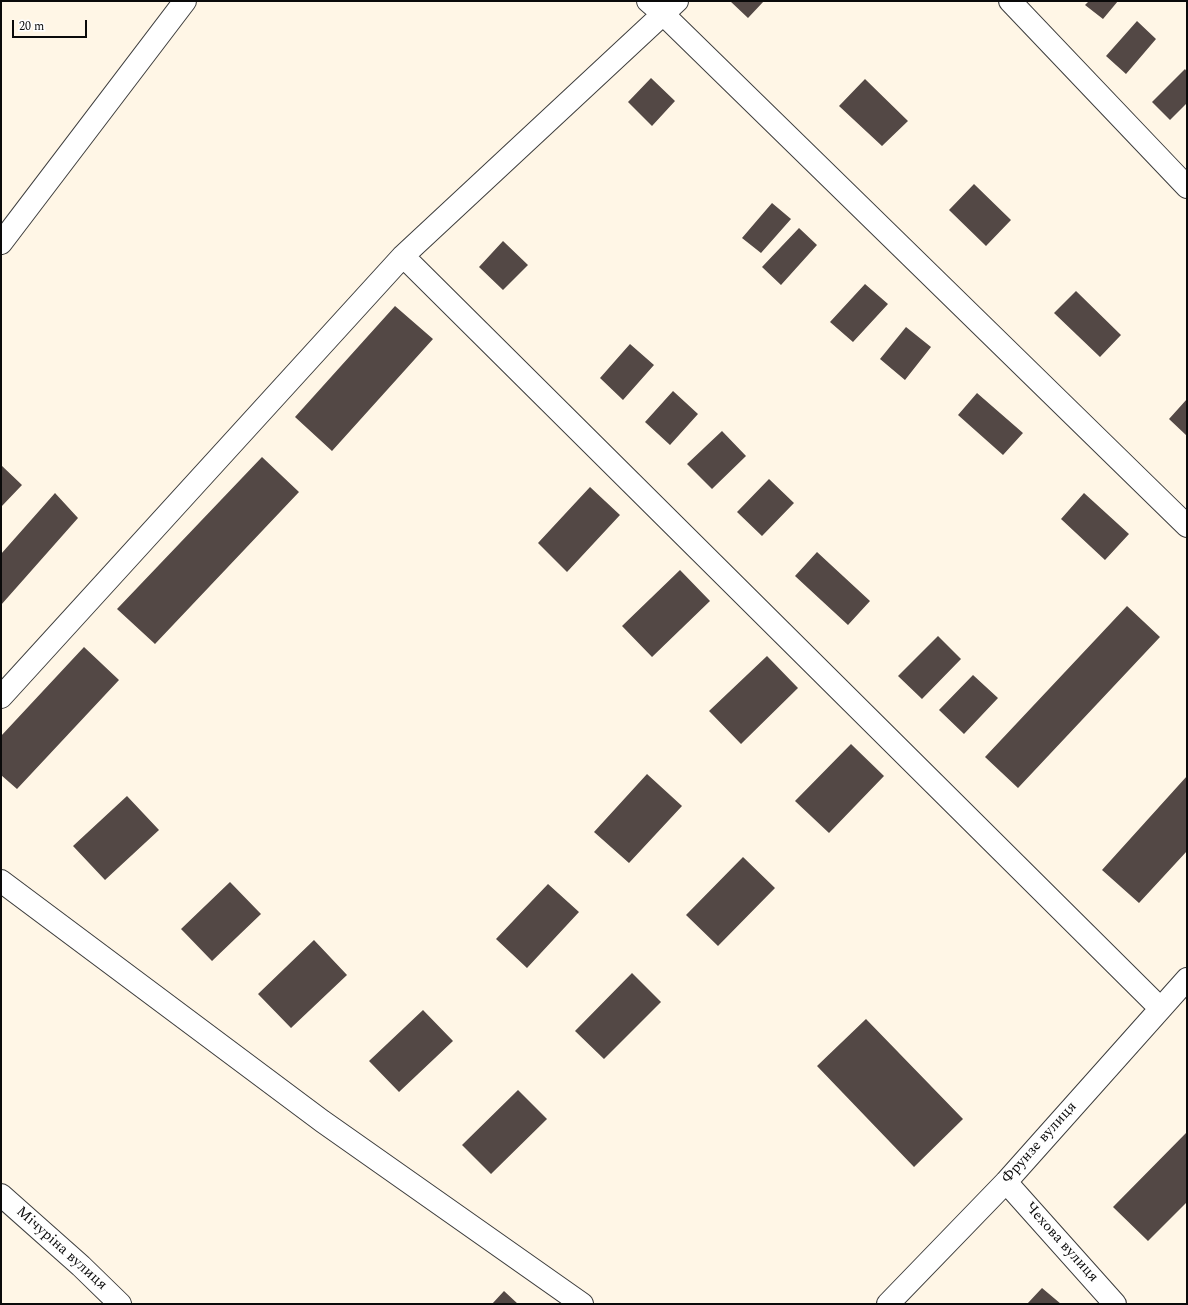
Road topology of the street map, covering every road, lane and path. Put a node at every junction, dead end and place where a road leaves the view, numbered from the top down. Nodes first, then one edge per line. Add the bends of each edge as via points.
1 (185, 1) edge
2 (1010, 1) edge
3 (663, 5) edge
4 (1187, 187) edge
5 (1, 243) edge
6 (403, 256) junction
7 (1187, 526) edge
8 (1, 697) edge
9 (1, 881) edge
10 (1187, 979) edge
11 (1160, 1008) junction
12 (1006, 1182) junction
13 (1, 1196) edge
14 (120, 1304) edge
15 (582, 1304) edge
16 (888, 1304) edge
17 (1115, 1304) edge

1 - 5 street
2 - 4 street
3 - 6 street
3 - 7 street
6 - 8 street
6 - 11 street
9 - 15 street via 322,1121
10 - 11 street, Фрунзе вулиця
11 - 12 street, Фрунзе вулиця
12 - 16 street, Фрунзе вулиця
12 - 17 street, Чехова вулиця
13 - 14 street, Мічуріна вулиця

